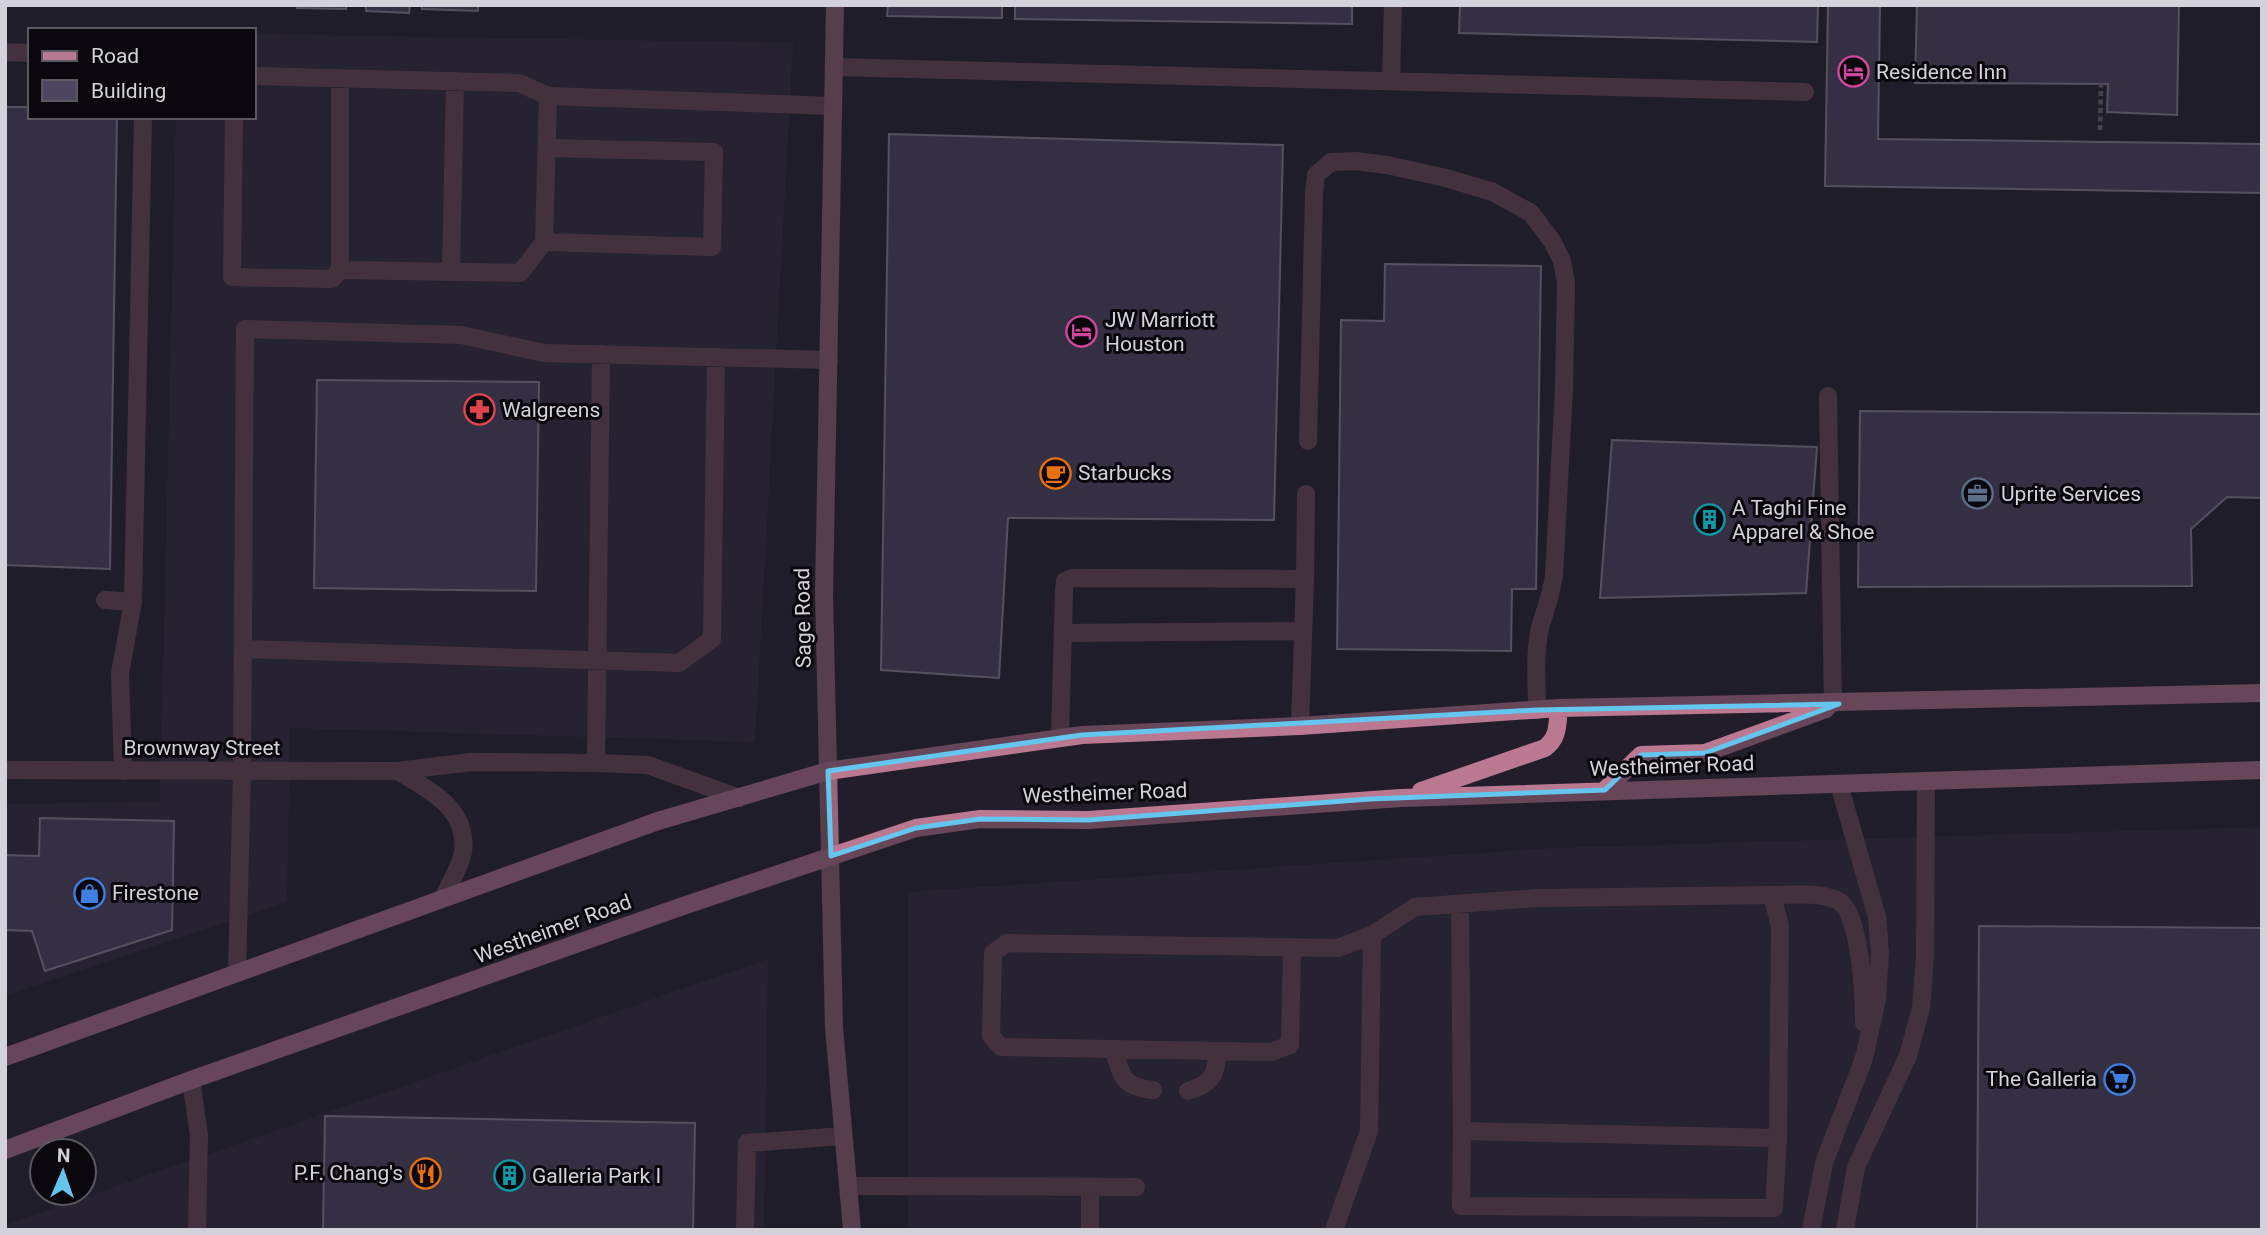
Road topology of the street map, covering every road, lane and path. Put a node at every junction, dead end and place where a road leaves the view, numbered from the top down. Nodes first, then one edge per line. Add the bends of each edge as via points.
1 (835, 5) edge
2 (1393, 5) edge
3 (5, 52) edge
4 (28, 53) edge
5 (834, 67) junction
6 (256, 76) edge
7 (340, 78) junction
8 (455, 81) junction
9 (1391, 81) junction
10 (2101, 84) dead end
11 (1805, 92) dead end
12 (548, 96) junction
13 (833, 106) junction
14 (143, 119) edge
15 (234, 119) edge
16 (2100, 130) dead end
17 (547, 148) junction
18 (544, 242) junction
19 (340, 270) junction
20 (451, 272) junction
21 (601, 354) junction
22 (716, 357) junction
23 (829, 360) junction
24 (1828, 396) dead end
25 (1308, 441) dead end
26 (1306, 494) dead end
27 (1305, 579) junction
28 (105, 600) dead end
29 (133, 602) junction
30 (1303, 631) junction
31 (1063, 634) junction
32 (243, 649) junction
33 (597, 660) junction
34 (2262, 693) edge
35 (1836, 704) junction
36 (1559, 709) junction
37 (1537, 710) junction
38 (1300, 726) junction
39 (1060, 738) junction
40 (596, 763) junction
41 (5, 770) edge
42 (2262, 770) edge
43 (123, 771) junction
44 (242, 771) junction
45 (398, 771) junction
46 (828, 771) junction
47 (1926, 781) junction
48 (1839, 783) junction
49 (1605, 790) junction
50 (739, 798) junction
51 (1401, 798) junction
52 (831, 856) junction
53 (1772, 895) junction
54 (443, 898) junction
55 (1460, 904) junction
56 (1372, 935) junction
57 (1292, 948) junction
58 (237, 973) junction
59 (1113, 1049) junction
60 (1218, 1052) junction
61 (5, 1057) edge
62 (1864, 1058) junction
63 (191, 1080) junction
64 (1153, 1090) dead end
65 (1188, 1091) dead end
66 (1462, 1131) junction
67 (843, 1136) junction
68 (1778, 1138) junction
69 (5, 1150) edge
70 (848, 1186) junction
71 (1090, 1186) junction
72 (1136, 1188) dead end
73 (197, 1230) edge
74 (745, 1230) edge
75 (852, 1230) edge
76 (1090, 1230) edge
77 (1334, 1230) edge
78 (1811, 1230) edge
79 (1845, 1230) edge

1 - 5 main road, Sage Road
2 - 9 street
3 - 4 street
5 - 9 street
5 - 13 main road, Sage Road
6 - 7 street
7 - 8 street
7 - 19 street
8 - 12 street via 519,83
8 - 20 street
9 - 11 street
10 - 16 path
12 - 13 street
12 - 17 street
13 - 23 main road, Sage Road
14 - 29 street
15 - 19 street via 232,277 332,279
17 - 18 street
17 - 18 street via 714,152 712,247
18 - 20 street via 520,273
19 - 20 street
21 - 22 street
21 - 32 street via 544,353 461,335 245,330
21 - 33 street
22 - 23 street
22 - 33 street via 712,639 679,663
23 - 46 main road, Sage Road via 824,594
24 - 35 street
25 - 37 street via 1317,175 1331,162 1387,165 1493,192 1531,212 1562,261 1566,283 1554,575 1536,656
26 - 27 street
27 - 30 street
27 - 31 street via 1072,578 1065,582
28 - 29 street
29 - 43 street via 120,673
30 - 31 street
30 - 38 street
31 - 39 street
32 - 33 street
32 - 44 street
33 - 40 street
34 - 35 main road
35 - 36 main road
35 - 49 main road via 1705,752 1641,755
36 - 37 main road
36 - 51 main road via 1555,739 1545,748
37 - 38 main road
38 - 39 main road
39 - 46 main road
40 - 45 street, Brownway Street via 471,762
40 - 50 street, Brownway Street via 648,765
41 - 43 street, Brownway Street
42 - 47 main road, Westheimer Road
43 - 44 street, Brownway Street
44 - 45 street, Brownway Street
44 - 58 street
45 - 54 street via 439,796 461,821 463,853
46 - 50 main road
46 - 52 main road, Sage Road
47 - 48 main road, Westheimer Road
47 - 79 street via 1921,1008 1908,1056 1856,1167
48 - 49 main road, Westheimer Road
48 - 62 street via 1877,917 1877,999
49 - 51 main road, Westheimer Road
50 - 54 main road via 658,821
51 - 52 main road, Westheimer Road via 1088,820 980,819 916,828
52 - 63 main road, Westheimer Road
52 - 67 main road, Sage Road via 834,1028
53 - 55 street via 1536,898
53 - 62 street via 1816,895 1839,901 1852,918 1864,988
53 - 68 street via 1780,926
54 - 58 main road
55 - 56 street via 1415,907
55 - 66 street
56 - 57 street via 1338,948
56 - 77 street via 1369,1131
57 - 59 street via 1007,943 993,954 991,1036 1001,1047
57 - 60 street via 1290,1045 1270,1052
58 - 61 main road
59 - 60 street
59 - 64 street via 1128,1083
60 - 65 street via 1217,1069 1204,1086
62 - 78 street via 1824,1163
63 - 69 main road, Westheimer Road
63 - 73 street via 199,1135
66 - 68 street
66 - 68 street via 1461,1206 1774,1208
67 - 70 main road, Sage Road
67 - 74 street via 747,1143
70 - 71 street
70 - 75 main road, Sage Road
71 - 72 street
71 - 76 street

